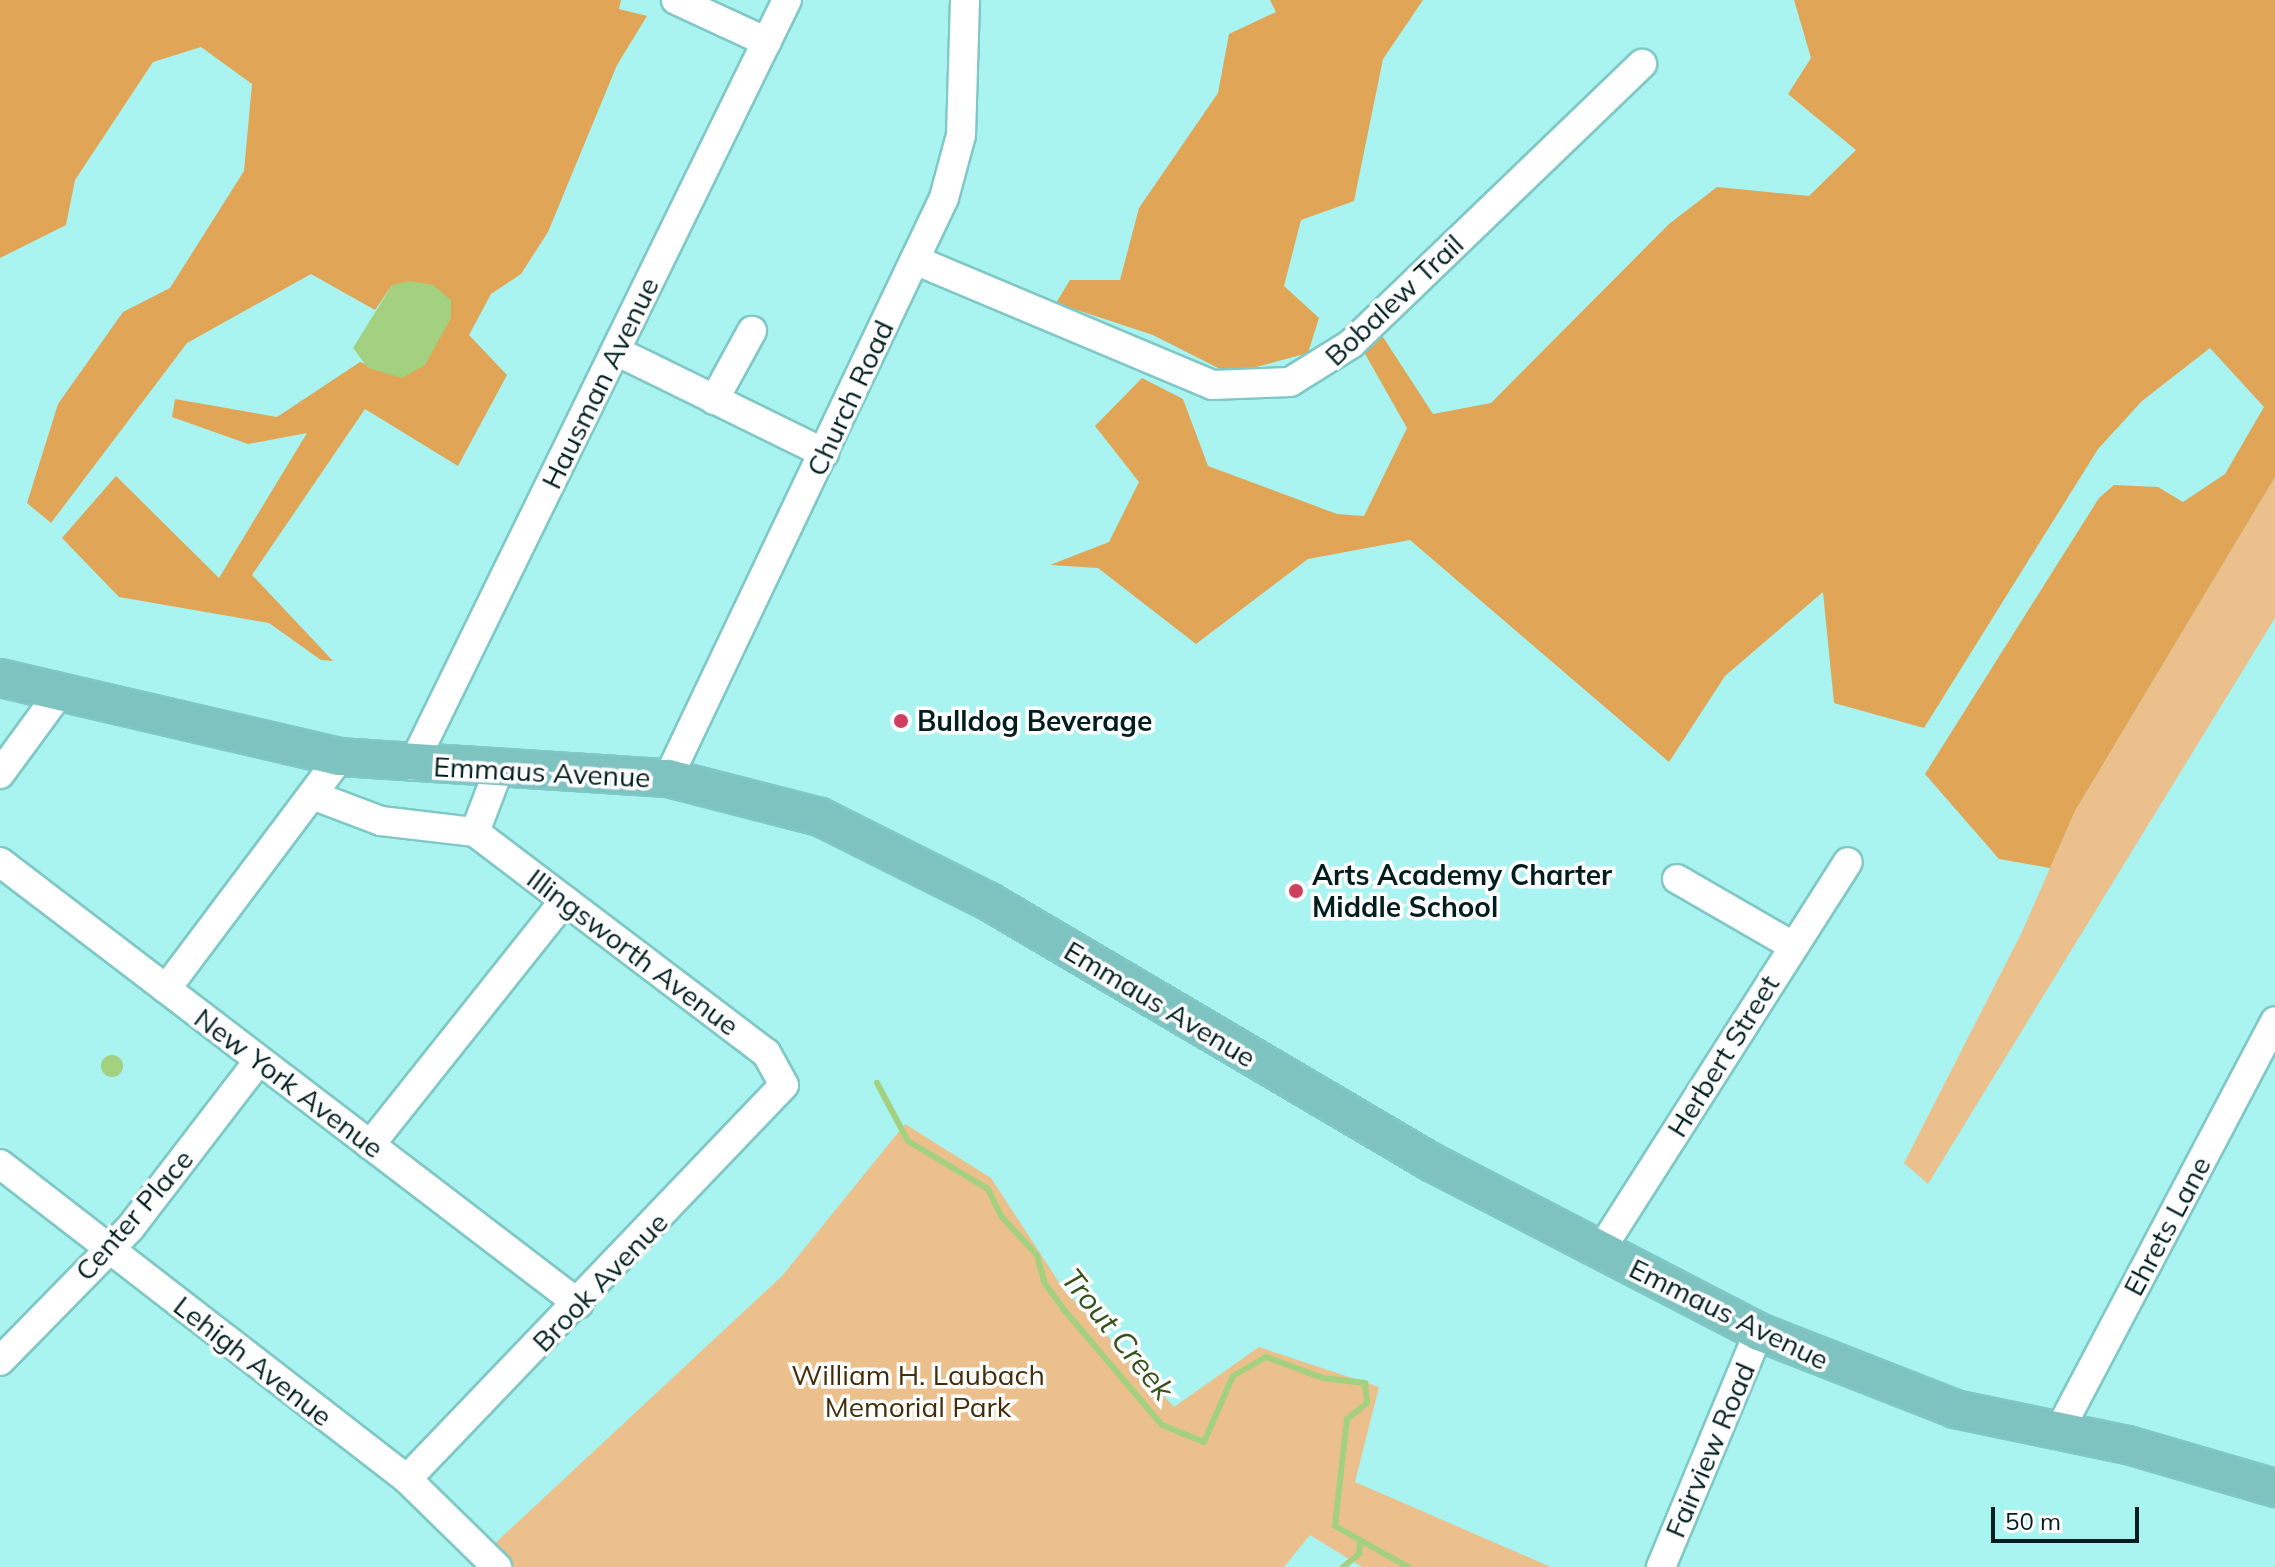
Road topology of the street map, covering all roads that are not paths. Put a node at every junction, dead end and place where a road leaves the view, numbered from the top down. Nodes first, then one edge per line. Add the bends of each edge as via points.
1 (676, 0) edge
2 (787, 0) edge
3 (965, 0) edge
4 (767, 42) junction
5 (1642, 64) dead end
6 (915, 260) junction
7 (752, 331) dead end
8 (616, 351) junction
9 (714, 400) junction
10 (824, 453) junction
11 (0, 678) edge
12 (60, 692) junction
13 (340, 757) junction
14 (412, 766) junction
15 (499, 769) junction
16 (0, 774) edge
17 (668, 778) junction
18 (312, 795) junction
19 (475, 832) junction
20 (0, 862) edge
21 (1848, 862) dead end
22 (1677, 879) dead end
23 (565, 900) junction
24 (1793, 946) junction
25 (166, 989) junction
26 (2275, 1022) edge
27 (259, 1060) junction
28 (785, 1079) joint
29 (370, 1145) junction
30 (0, 1164) edge
31 (110, 1249) junction
32 (1600, 1251) junction
33 (579, 1304) junction
34 (1759, 1332) junction
35 (0, 1361) edge
36 (2059, 1431) junction
37 (407, 1479) junction
38 (2275, 1488) edge
39 (497, 1567) edge
40 (1661, 1567) edge

1 - 4 street
2 - 4 street, Hausman Avenue
3 - 6 street, Church Road via 961,135 944,198
4 - 8 street, Hausman Avenue
5 - 6 street, Bobalew Trail via 1351,344 1290,382 1212,385
6 - 10 street, Church Road
7 - 9 street
8 - 9 street
8 - 14 street, Hausman Avenue
9 - 10 street
10 - 17 street, Church Road
11 - 12 main road, Emmaus Avenue
12 - 13 main road, Emmaus Avenue
12 - 16 street
13 - 14 main road, Emmaus Avenue
13 - 18 street
14 - 15 main road, Emmaus Avenue
15 - 17 main road, Emmaus Avenue
15 - 19 street
17 - 32 main road, Emmaus Avenue via 755,796 883,843 1431,1162
18 - 19 street via 381,821
18 - 25 street
19 - 23 street, Illingsworth Avenue
20 - 25 street, New York Avenue
21 - 24 street, Herbert Street
22 - 24 street
23 - 28 street, Illingsworth Avenue via 766,1053
23 - 29 street
24 - 32 street, Herbert Street
25 - 27 street, New York Avenue
26 - 36 street, Ehrets Lane
27 - 29 street, New York Avenue
27 - 31 street, Center Place
28 - 33 street, Brook Avenue via 780,1096
29 - 33 street, New York Avenue
30 - 31 street, Lehigh Avenue
31 - 35 street, Center Place
31 - 37 street, Lehigh Avenue
32 - 34 main road, Emmaus Avenue
33 - 37 street, Brook Avenue
34 - 36 main road, Emmaus Avenue via 1895,1390
34 - 40 street, Fairview Road
36 - 38 main road, Emmaus Avenue
37 - 39 street, Lehigh Avenue

